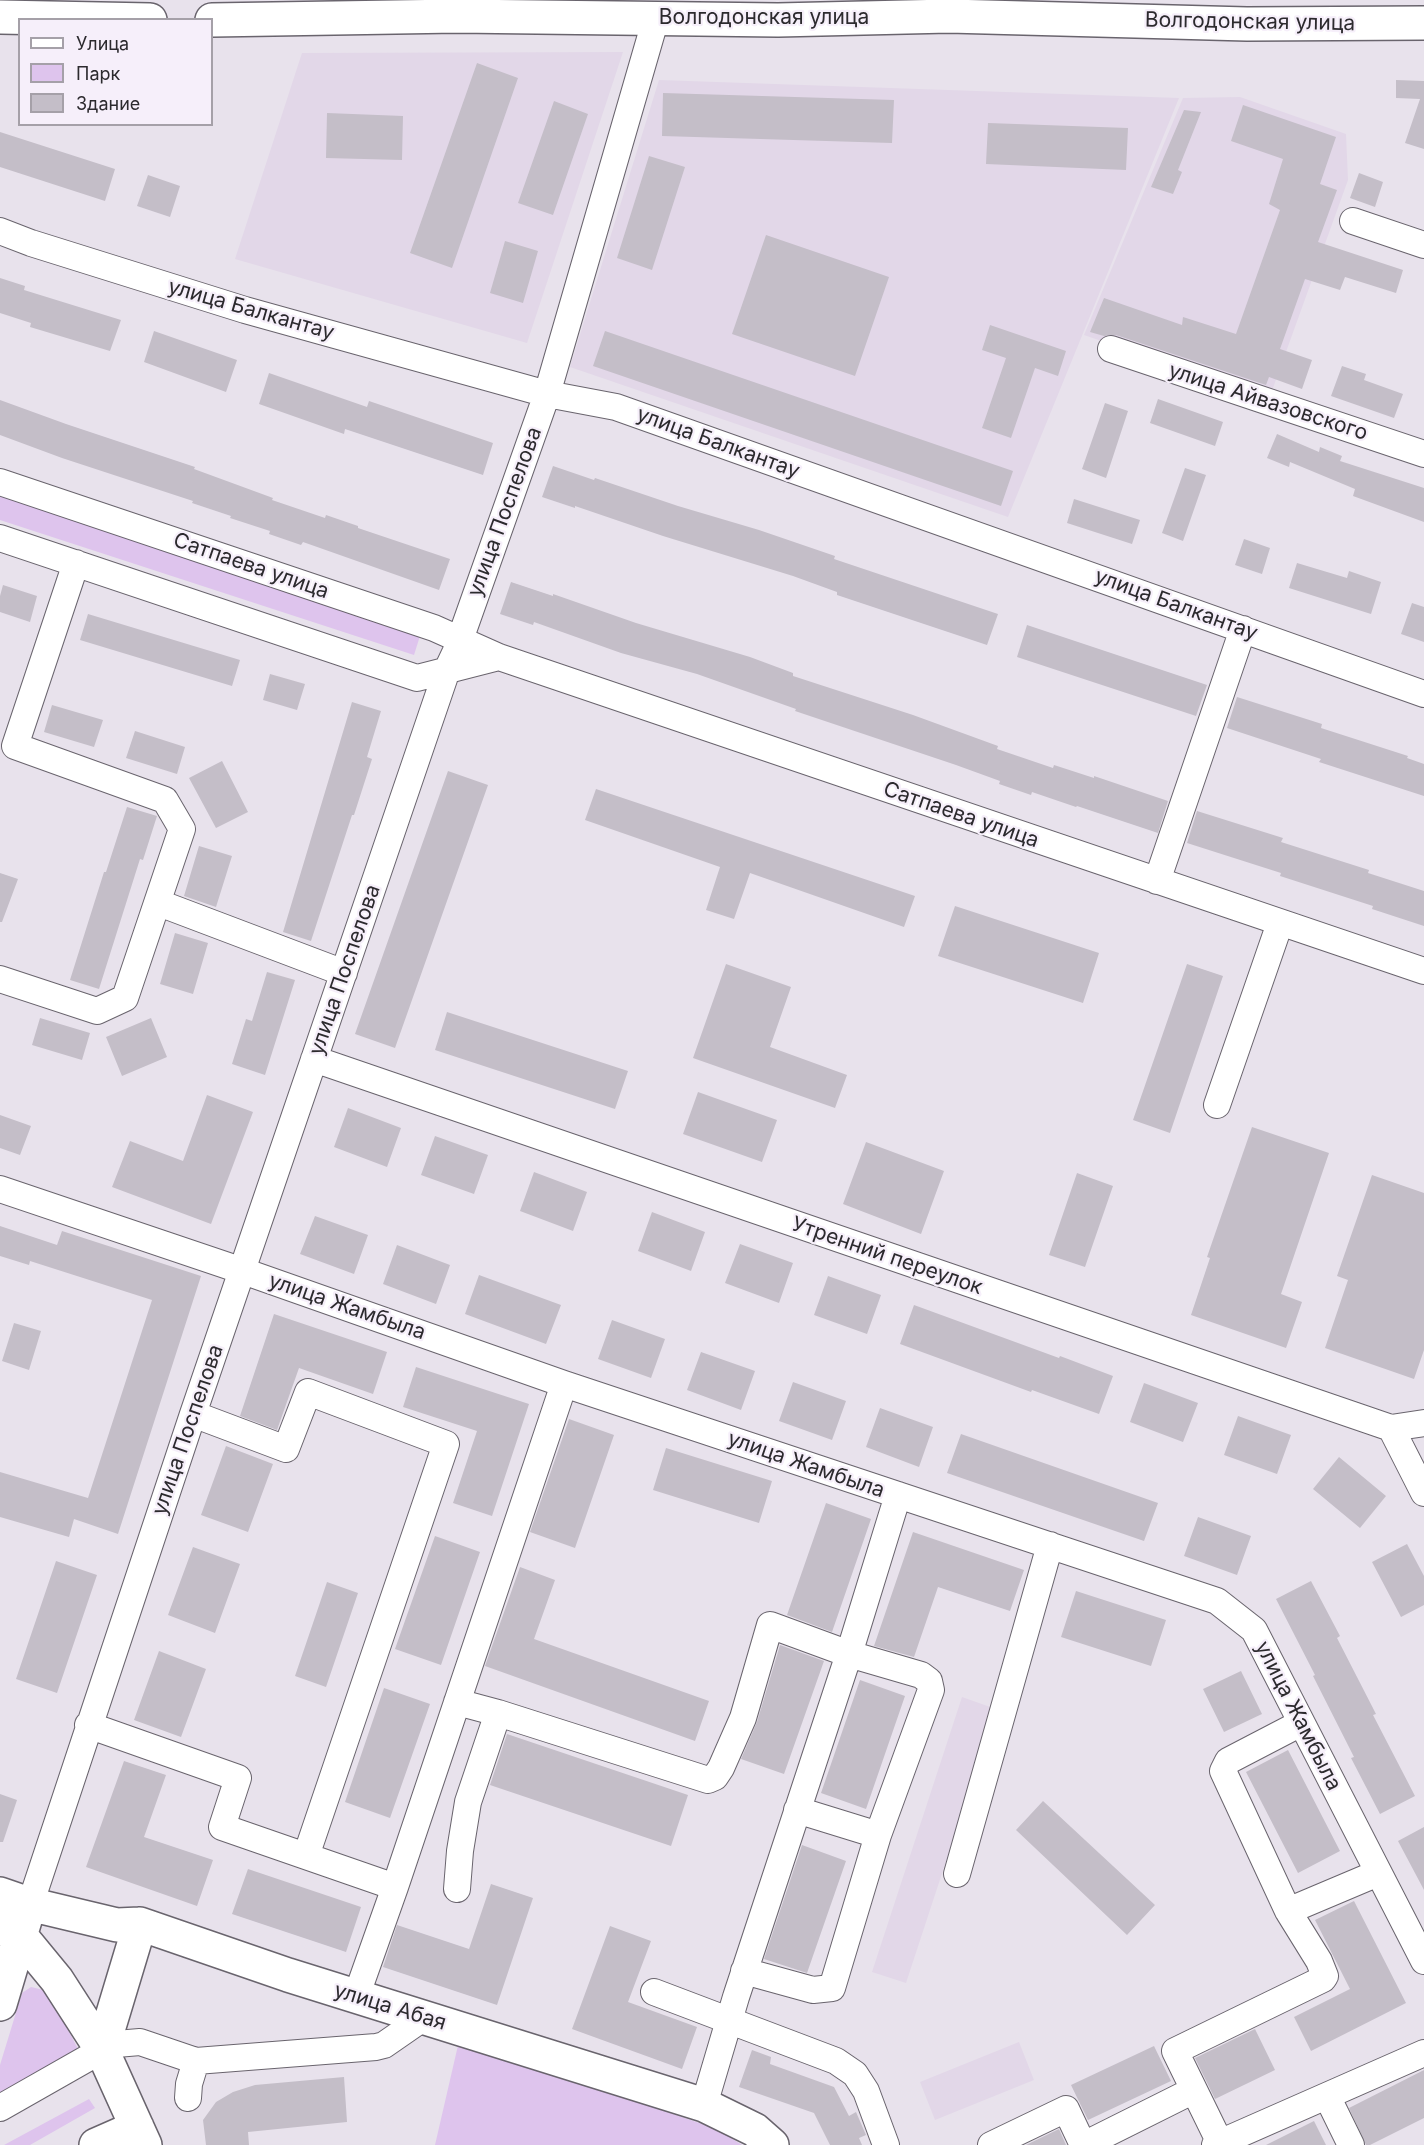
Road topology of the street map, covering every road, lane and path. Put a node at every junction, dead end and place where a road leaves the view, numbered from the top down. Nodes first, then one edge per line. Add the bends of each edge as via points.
1 (457, 8) edge
2 (949, 8) edge
3 (609, 9) edge
4 (778, 10) edge
5 (0, 17) edge
6 (50, 18) edge
7 (656, 18) junction
8 (213, 20) edge
9 (1424, 23) edge
10 (1353, 221) dead end
11 (0, 231) edge
12 (1424, 245) edge
13 (1111, 350) dead end
14 (547, 394) junction
15 (1424, 454) edge
16 (0, 482) edge
17 (0, 538) edge
18 (76, 563) junction
19 (1244, 629) junction
20 (460, 639) junction
21 (499, 657) junction
22 (447, 670) junction
23 (1424, 694) edge
24 (8, 743) edge
25 (1157, 881) junction
26 (159, 903) junction
27 (1280, 922) junction
28 (1424, 971) edge
29 (344, 973) junction
30 (0, 979) edge
31 (314, 1059) junction
32 (1218, 1105) dead end
33 (0, 1189) edge
34 (243, 1271) junction
35 (564, 1384) junction
36 (194, 1414) junction
37 (1424, 1423) edge
38 (1391, 1428) junction
39 (1424, 1493) edge
40 (898, 1496) junction
41 (1050, 1545) junction
42 (849, 1654) junction
43 (457, 1702) junction
44 (498, 1713) junction
45 (1301, 1723) junction
46 (88, 1725) junction
47 (797, 1810) junction
48 (878, 1836) junction
49 (306, 1856) junction
50 (1378, 1873) junction
51 (957, 1874) dead end
52 (395, 1887) junction
53 (458, 1889) dead end
54 (1288, 1911) junction
55 (15, 1916) edge
56 (140, 1924) junction
57 (1424, 1961) edge
58 (744, 1971) junction
59 (654, 1992) dead end
60 (356, 1997) junction
61 (0, 2004) edge
62 (423, 2018) junction
63 (729, 2019) junction
64 (102, 2050) junction
65 (1424, 2053) edge
66 (196, 2061) junction
67 (1194, 2090) junction
68 (1328, 2096) junction
69 (188, 2098) dead end
70 (704, 2105) junction
71 (0, 2109) edge
72 (141, 2136) edge
73 (1217, 2144) edge
74 (96, 2145) edge
75 (772, 2145) edge
76 (886, 2145) edge
77 (991, 2145) edge
78 (1084, 2145) edge
79 (1351, 2145) edge

1 - 3 main road, Волгодонская улица
1 - 8 main road, Волгодонская улица
2 - 4 main road, Волгодонская улица
2 - 9 main road, Волгодонская улица via 1247,24
3 - 7 main road, Волгодонская улица
4 - 7 main road, Волгодонская улица
5 - 6 main road
7 - 14 street, улица Поспелова
10 - 12 street
11 - 14 street, улица Балкантау via 245,310
13 - 15 street, улица Айвазовского
14 - 19 street, улица Балкантау via 616,407
14 - 20 street, улица Поспелова
16 - 20 street, Сатпаева улица
17 - 18 street
18 - 22 street via 417,678
18 - 24 street
19 - 23 street, улица Балкантау
19 - 25 street
20 - 21 street, Сатпаева улица
20 - 22 street, улица Поспелова
21 - 22 street
21 - 25 street, Сатпаева улица
22 - 29 street, улица Поспелова
24 - 26 street via 165,800 182,829
25 - 27 street, Сатпаева улица
26 - 29 street
26 - 30 street via 125,998 97,1011
27 - 28 street, Сатпаева улица
27 - 32 street
29 - 31 street, улица Поспелова
31 - 34 street, улица Поспелова
31 - 38 street, Утренний переулок
33 - 34 street, улица Жамбыла
34 - 35 street, улица Жамбыла
34 - 36 street, улица Поспелова
35 - 40 street, улица Жамбыла
35 - 43 street
36 - 46 street, улица Поспелова
36 - 49 street via 286,1449 308,1392 446,1444
37 - 38 street
38 - 39 street
40 - 41 street, улица Жамбыла
40 - 42 street
41 - 45 street, улица Жамбыла via 1217,1600 1254,1630
41 - 51 street
42 - 44 street via 770,1625 743,1718 721,1768 708,1780
42 - 47 street
42 - 48 street via 921,1675 929,1681 931,1690
43 - 44 street
43 - 52 street
44 - 53 street via 468,1802
45 - 50 street, улица Жамбыла
45 - 54 street via 1228,1761 1223,1770
46 - 49 street via 238,1778 222,1827
46 - 55 street, улица Поспелова
47 - 48 street
47 - 58 street
48 - 58 street via 832,1988 813,1990
49 - 52 street
50 - 54 street
50 - 57 street, улица Жамбыла
52 - 60 street
54 - 67 street via 1325,1971 1323,1979 1175,2051
55 - 56 main road, улица Абая
55 - 61 main road
55 - 64 main road
56 - 60 main road, улица Абая
56 - 64 main road
58 - 63 street
59 - 63 street
60 - 62 main road, улица Абая
62 - 66 street via 376,2047
62 - 70 main road, улица Абая
63 - 70 street
63 - 76 street via 836,2061 855,2074 866,2091
64 - 66 street via 140,2042
64 - 71 street
64 - 72 main road
65 - 68 street
66 - 69 street
67 - 73 street
67 - 78 street
68 - 73 street
68 - 79 street
70 - 75 main road, улица Абая via 755,2130
72 - 74 main road
77 - 78 street via 1066,2109

